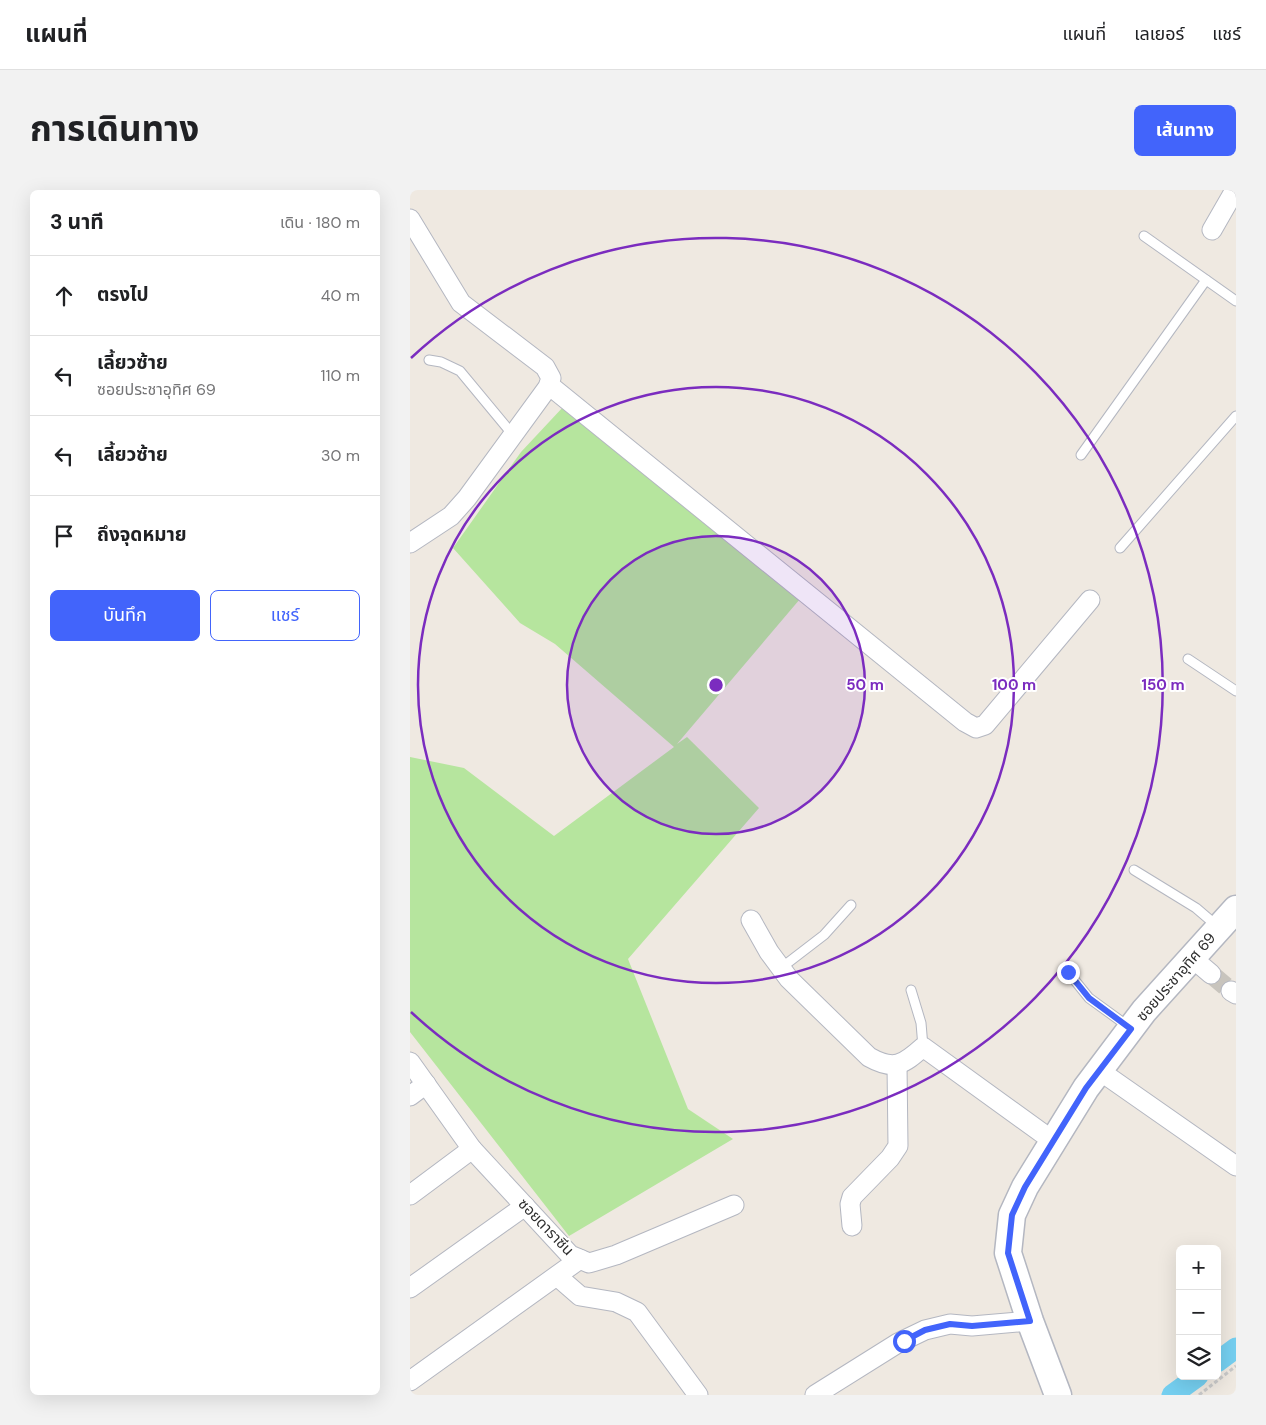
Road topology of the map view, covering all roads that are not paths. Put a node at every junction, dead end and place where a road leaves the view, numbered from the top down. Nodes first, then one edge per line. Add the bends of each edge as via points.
1 (1236, 190) edge
2 (410, 219) edge
3 (1212, 230) dead end
4 (1144, 236) dead end
5 (1206, 280) junction
6 (1236, 301) edge
7 (429, 360) dead end
8 (549, 385) junction
9 (1236, 416) edge
10 (514, 435) junction
11 (1081, 455) dead end
12 (410, 543) edge
13 (1120, 548) dead end
14 (1090, 600) dead end
15 (1188, 658) dead end
16 (1236, 691) edge
17 (1134, 870) dead end
18 (851, 905) dead end
19 (1228, 919) edge
20 (751, 920) dead end
21 (1191, 957) junction
22 (781, 968) junction
23 (1068, 972) dead end
24 (1211, 974) tunnel mouth
25 (911, 990) dead end
26 (1131, 1029) junction
27 (923, 1047) junction
28 (410, 1062) edge
29 (897, 1065) junction
30 (1100, 1071) junction
31 (426, 1084) junction
32 (410, 1096) edge
33 (1053, 1142) junction
34 (472, 1150) junction
35 (1236, 1166) edge
36 (410, 1195) edge
37 (734, 1204) dead end
38 (525, 1206) junction
39 (852, 1226) dead end
40 (580, 1259) junction
41 (557, 1276) junction
42 (410, 1288) edge
43 (1030, 1321) junction
44 (410, 1381) edge
45 (698, 1395) edge
46 (815, 1395) edge
47 (1058, 1395) edge

1 - 3 street
2 - 8 street via 460,303 545,367 551,378
4 - 5 lane
5 - 6 lane
5 - 11 lane
7 - 10 lane via 460,371
8 - 10 street
8 - 14 street via 976,728 985,725
9 - 13 lane
10 - 12 street via 451,516
15 - 16 lane
17 - 19 lane via 1196,908
18 - 22 lane via 819,939
19 - 21 street, ซอยประชาอุทิศ 69
20 - 22 street
21 - 24 street
21 - 26 street, ซอยประชาอุทิศ 69
22 - 29 street via 869,1057 884,1066
23 - 26 lane via 1089,998
25 - 27 lane via 921,1023
26 - 30 street, ซอยประชาอุทิศ 69
27 - 29 street
27 - 33 street
28 - 31 street, ซอยดาราซีน
29 - 39 street via 898,1146 852,1197
30 - 33 street, ซอยประชาอุทิศ 69
30 - 35 street
31 - 32 street
31 - 34 street, ซอยดาราซีน
33 - 43 street, ซอยประชาอุทิศ 69 via 1012,1215 1008,1239 1008,1253
34 - 36 street
34 - 38 street, ซอยดาราซีน
37 - 40 street, ซอยดาราซีน via 616,1255 589,1263
38 - 40 street, ซอยดาราซีน via 570,1255
38 - 42 street
40 - 41 street
41 - 44 street
41 - 45 street via 580,1296 616,1302 638,1312
43 - 46 street via 972,1326 950,1324 925,1330
43 - 47 street, ซอยประชาอุทิศ 69

